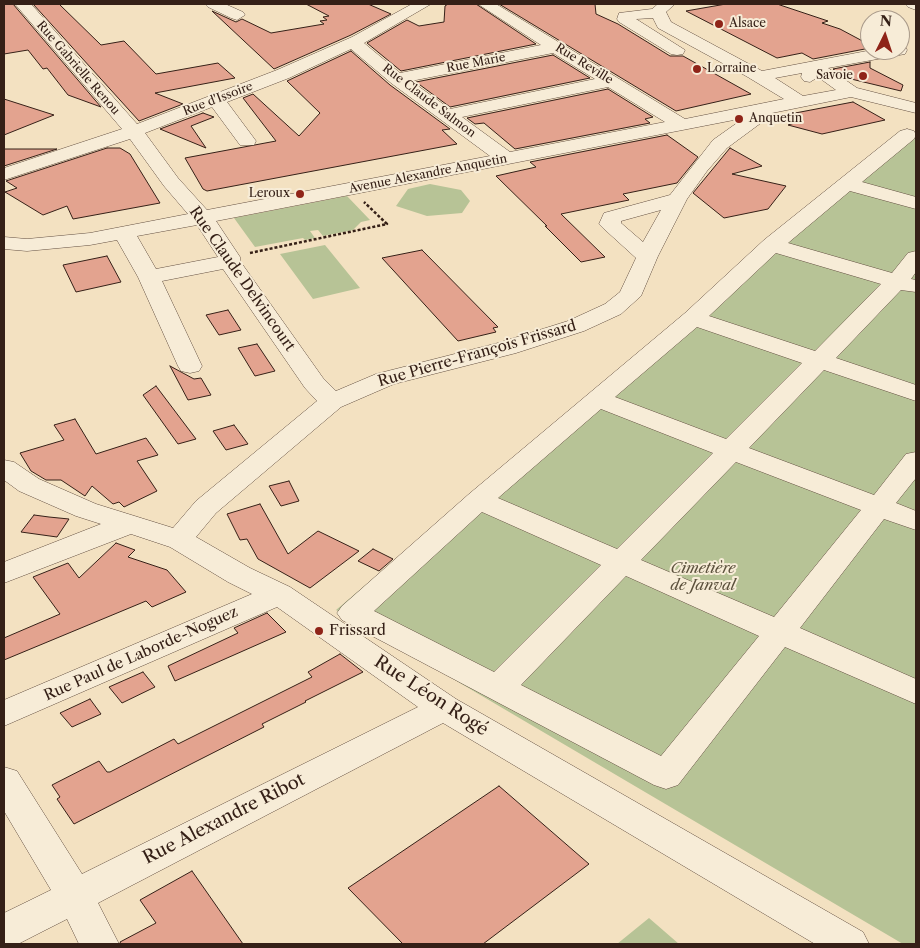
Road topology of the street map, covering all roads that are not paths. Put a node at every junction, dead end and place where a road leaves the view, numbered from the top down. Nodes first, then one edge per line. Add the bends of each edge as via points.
1 (23, 4) edge
2 (213, 4) edge
3 (424, 4) edge
4 (486, 4) edge
5 (913, 4) edge
6 (916, 5) edge
7 (663, 8) edge
8 (237, 15) dead end
9 (353, 43) junction
10 (556, 47) junction
11 (687, 56) dead end
12 (860, 57) edge
13 (814, 66) junction
14 (760, 76) junction
15 (397, 78) junction
16 (611, 81) junction
17 (851, 92) junction
18 (216, 100) junction
19 (801, 102) junction
20 (776, 106) junction
21 (916, 108) edge
22 (447, 115) junction
23 (709, 120) junction
24 (682, 125) junction
25 (133, 131) junction
26 (732, 134) junction
27 (907, 135) dead end
28 (247, 141) dead end
29 (507, 159) junction
30 (4, 174) edge
31 (847, 184) junction
32 (677, 199) junction
33 (916, 204) edge
34 (203, 218) junction
35 (124, 233) junction
36 (4, 243) edge
37 (772, 246) junction
38 (647, 256) junction
39 (916, 258) edge
40 (229, 259) junction
41 (149, 277) junction
42 (907, 284) edge
43 (693, 318) junction
44 (820, 360) junction
45 (190, 366) dead end
46 (916, 393) edge
47 (597, 399) junction
48 (332, 402) junction
49 (731, 450) junction
50 (916, 460) edge
51 (4, 468) edge
52 (479, 500) junction
53 (879, 507) junction
54 (916, 521) edge
55 (127, 525) junction
56 (180, 540) junction
57 (622, 562) junction
58 (4, 573) edge
59 (279, 594) junction
60 (780, 631) junction
61 (498, 688) junction
62 (916, 692) edge
63 (444, 708) junction
64 (4, 714) edge
65 (4, 781) edge
66 (74, 895) junction
67 (4, 932) edge
68 (99, 944) edge
69 (849, 944) edge

1 - 25 street, Rue Gabrielle Renou
2 - 8 street
3 - 9 street, Rue d'Issoire
4 - 10 street, Rue Reville
5 - 6 street
7 - 11 street via 625,16 625,19
7 - 14 street via 664,25
9 - 15 street, Rue Claude Salmon
9 - 18 street, Rue d'Issoire
10 - 15 street, Rue Marie
10 - 16 street, Rue Reville
12 - 13 street
13 - 14 street
13 - 17 street
13 - 19 street
14 - 19 street
15 - 22 street, Rue Claude Salmon
16 - 22 street
16 - 24 street, Rue Reville
17 - 19 street, Avenue Alexandre Anquetin
17 - 21 street
18 - 25 street, Rue d'Issoire
18 - 28 street
19 - 20 street, Avenue Alexandre Anquetin
20 - 23 street, Avenue Alexandre Anquetin
20 - 26 street, Rue Pierre-François Frissard
22 - 29 street, Rue Claude Salmon
23 - 24 street, Avenue Alexandre Anquetin
23 - 26 street
24 - 29 street, Avenue Alexandre Anquetin
25 - 30 street, Rue d'Issoire
25 - 34 street, Rue Claude Delvincourt
26 - 32 street, Rue Pierre-François Frissard via 700,167
27 - 31 street
29 - 34 street, Avenue Alexandre Anquetin
31 - 33 street
31 - 37 street
32 - 38 street, Rue Pierre-François Frissard
32 - 38 street via 611,217 610,224 617,232
34 - 35 street, Avenue Alexandre Anquetin
34 - 40 street, Rue Claude Delvincourt
35 - 36 street, Avenue Alexandre Anquetin via 58,243
35 - 41 street
37 - 42 street
37 - 43 street
38 - 48 street, Rue Pierre-François Frissard via 630,296 613,309 576,326 507,348 385,379
39 - 42 street
40 - 41 street
40 - 48 street, Rue Claude Delvincourt via 314,383
41 - 45 street
42 - 44 street
43 - 44 street
43 - 47 street
44 - 46 street
44 - 49 street
47 - 49 street
47 - 52 street
48 - 56 street, Rue Pierre-François Frissard via 206,507
49 - 53 street
49 - 57 street
50 - 53 street
51 - 55 street, Rue Léon Rogé via 29,485
52 - 57 street
52 - 61 street via 353,612
53 - 54 street
53 - 60 street
55 - 56 street, Rue Léon Rogé
55 - 58 street
56 - 59 street, Rue Léon Rogé
57 - 60 street
57 - 61 street
59 - 63 street, Rue Léon Rogé
59 - 64 street, Rue Paul de Laborde-Noguez
60 - 61 street via 666,775
60 - 62 street
63 - 66 street, Rue Alexandre Ribot
63 - 69 street, Rue Léon Rogé
65 - 66 street
66 - 67 street, Rue Alexandre Ribot
66 - 68 street

